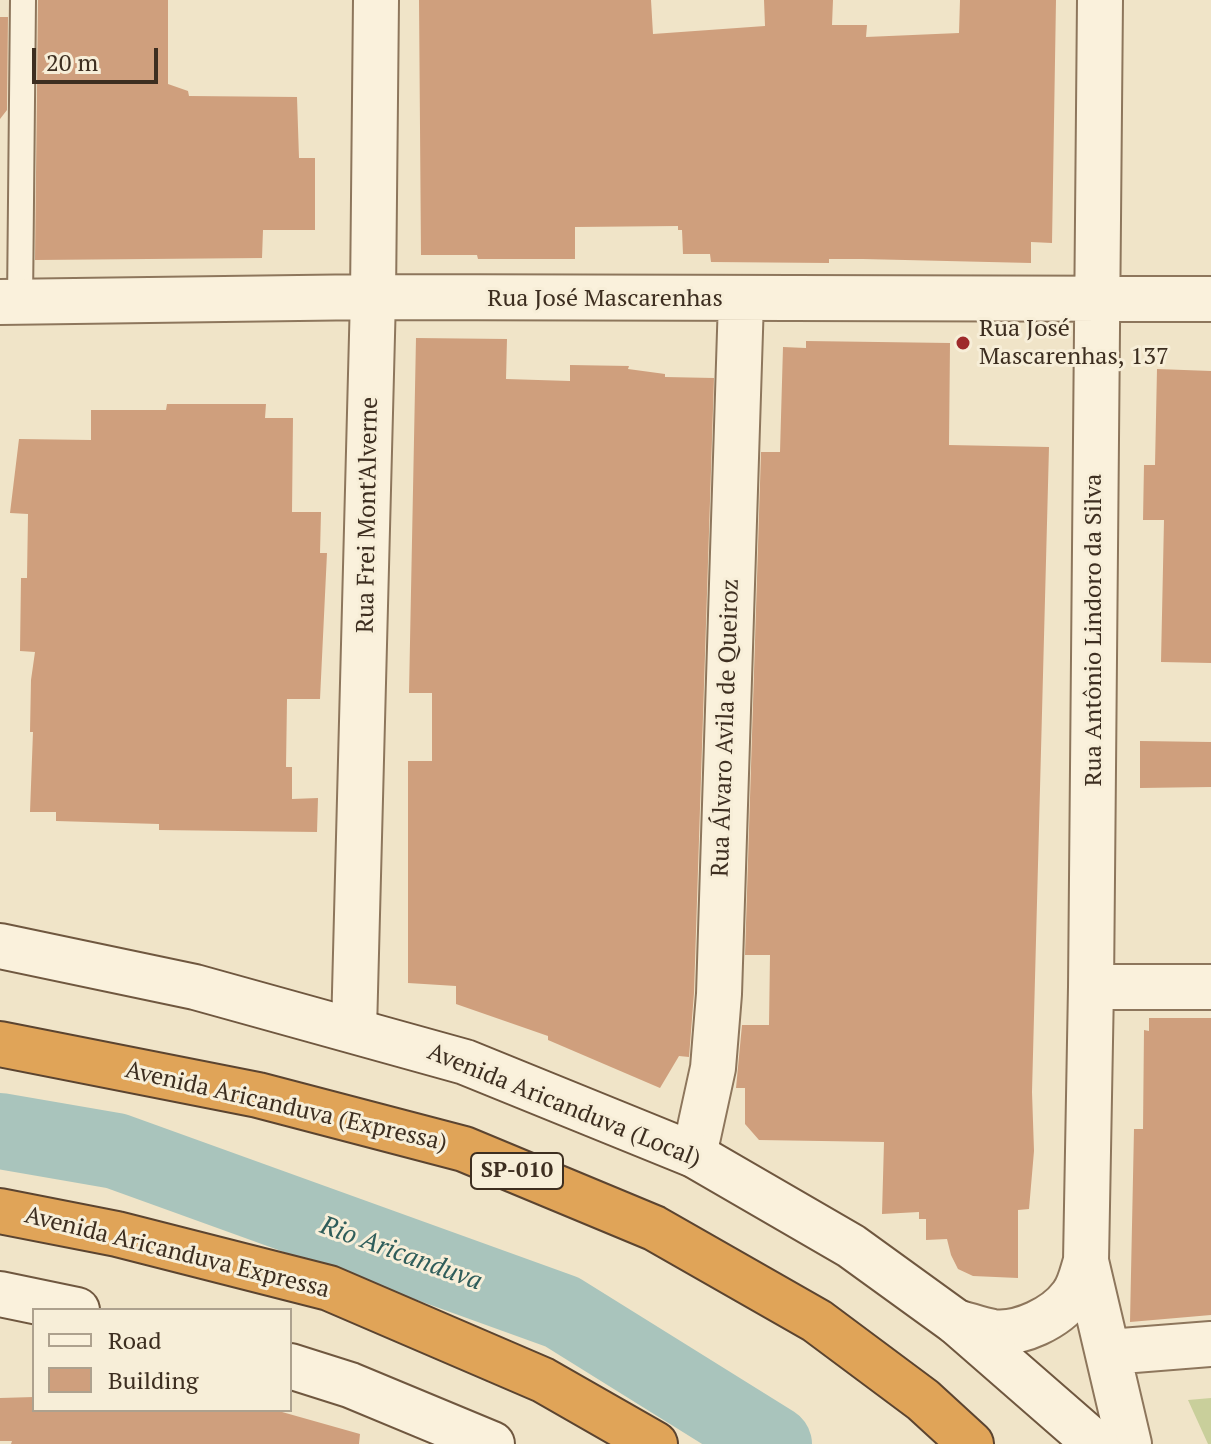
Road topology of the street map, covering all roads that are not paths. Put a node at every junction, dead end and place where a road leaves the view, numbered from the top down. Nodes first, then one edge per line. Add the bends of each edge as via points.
1 (23, 0) edge
2 (376, 0) edge
3 (1100, 0) edge
4 (373, 297) junction
5 (1097, 299) junction
6 (1211, 299) edge
7 (741, 300) junction
8 (10, 302) edge
9 (0, 946) edge
10 (1091, 987) junction
11 (1211, 987) edge
12 (354, 1030) junction
13 (0, 1044) edge
14 (694, 1155) junction
15 (0, 1211) edge
16 (1086, 1261) junction
17 (0, 1294) edge
18 (67, 1308) edge
19 (956, 1322) junction
20 (1211, 1344) edge
21 (1109, 1352) junction
22 (292, 1367) edge
23 (492, 1444) edge
24 (655, 1444) edge
25 (971, 1444) edge
26 (1096, 1444) edge
27 (1129, 1444) edge

1 - 8 lane
2 - 4 street, Rua Frei Mont'Alverne
3 - 5 street, Rua Antônio Lindoro da Silva
4 - 7 street, Rua José Mascarenhas
4 - 8 street, Rua José Mascarenhas
4 - 12 street, Rua Frei Mont'Alverne
5 - 6 street, Rua José Mascarenhas
5 - 7 street, Rua José Mascarenhas
5 - 10 street, Rua Antônio Lindoro da Silva
7 - 14 street, Rua Álvaro Avila de Queiroz via 719,994 713,1068
9 - 12 street, Avenida Aricanduva (Local) via 195,987
10 - 11 street
10 - 16 street, Rua Antônio Lindoro da Silva
12 - 14 street, Avenida Aricanduva (Local) via 465,1062
13 - 25 highway, Avenida Aricanduva (Expressa) / SP-010 via 258,1095 479,1155 654,1228 817,1321 923,1400
14 - 19 street, Avenida Aricanduva (Local) via 851,1246
15 - 24 highway, Avenida Aricanduva Expressa via 117,1234 329,1288 543,1380
16 - 19 street, Rua Antônio Lindoro da Silva via 1071,1298 1033,1325 993,1332
16 - 21 street, Rua Antônio Lindoro da Silva
17 - 18 street
19 - 26 street, Avenida Aricanduva (Local)
20 - 21 street
21 - 27 street, Rua Antônio Lindoro da Silva
22 - 23 street

